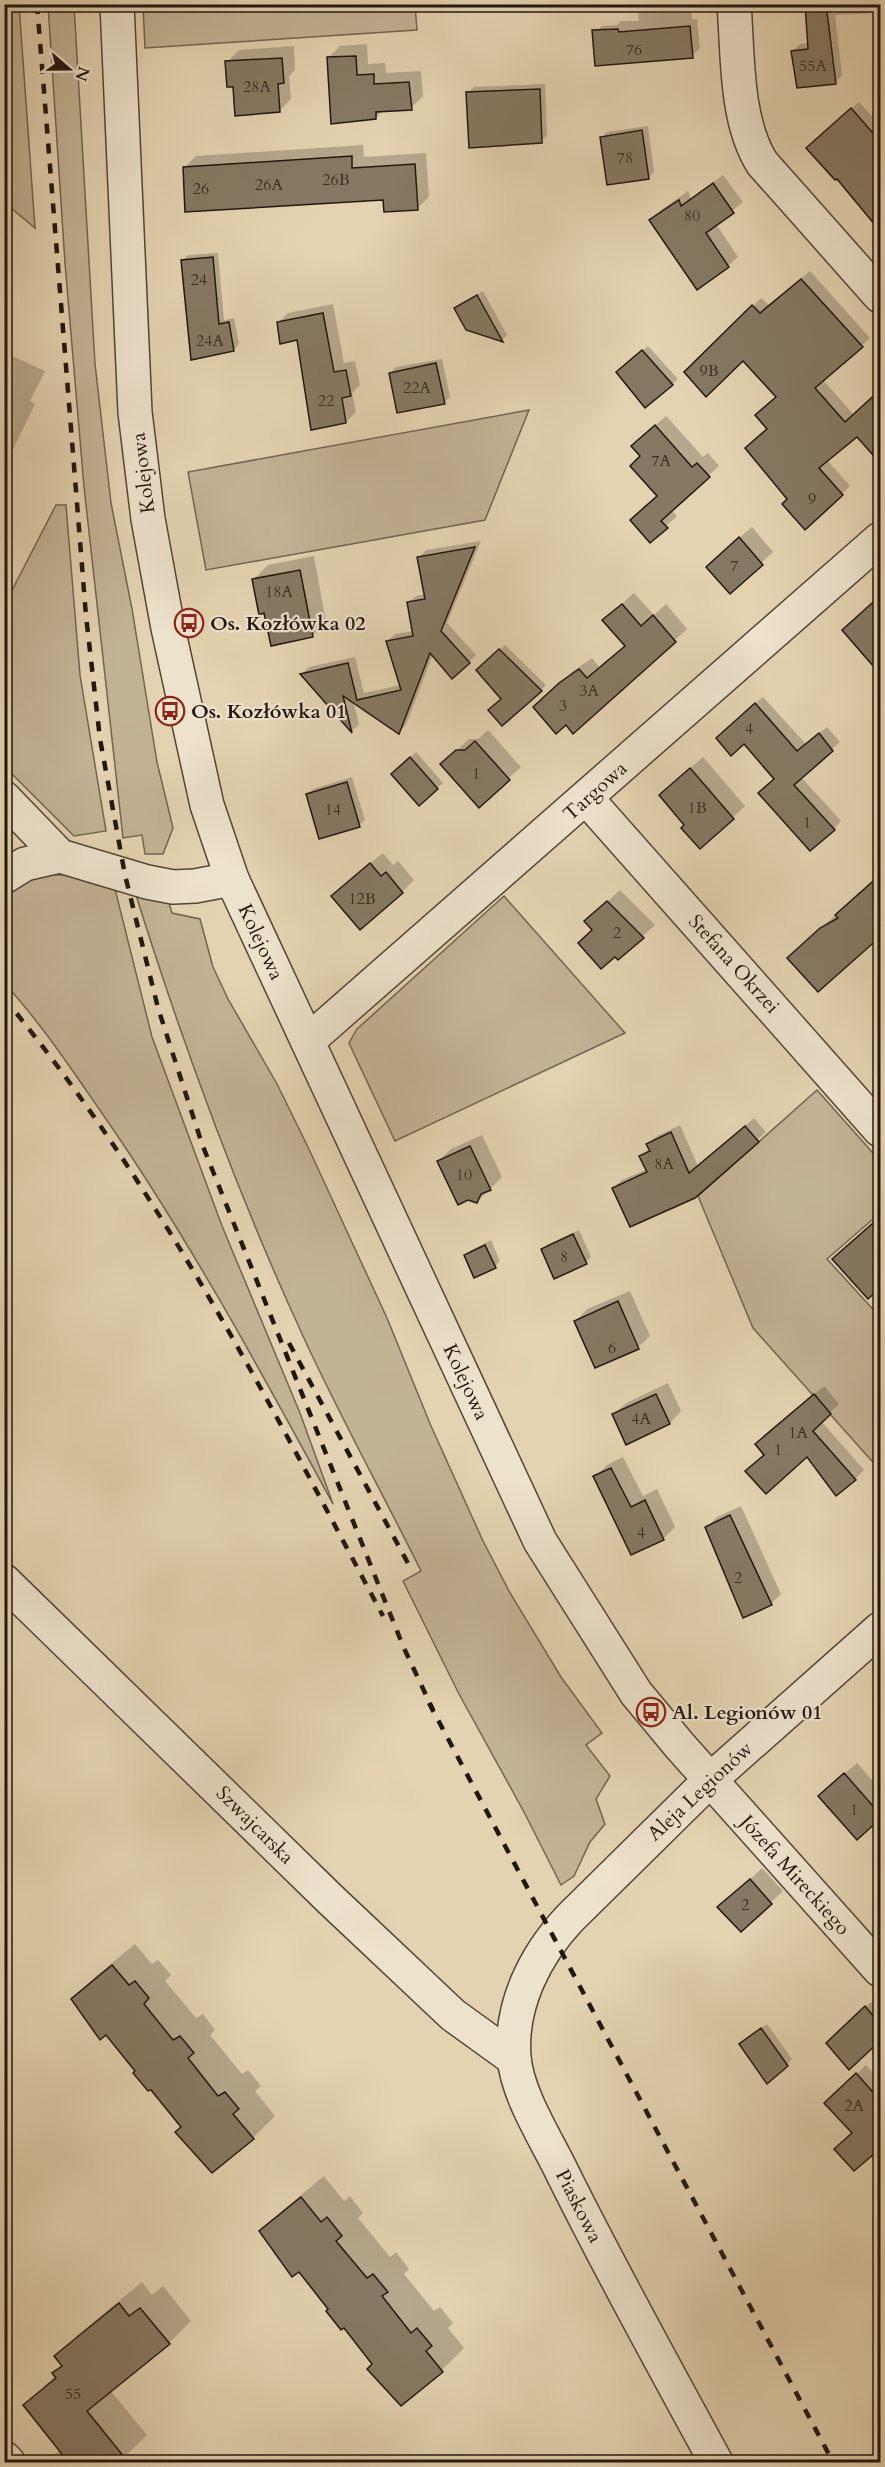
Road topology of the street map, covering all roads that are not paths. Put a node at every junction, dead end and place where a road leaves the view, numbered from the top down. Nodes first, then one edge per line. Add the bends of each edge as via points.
1 (117, 4) edge
2 (735, 4) edge
3 (880, 296) edge
4 (880, 539) edge
5 (4, 798) edge
6 (587, 798) junction
7 (60, 856) junction
8 (4, 877) edge
9 (232, 879) junction
10 (308, 1041) junction
11 (880, 1130) edge
12 (4, 1581) edge
13 (880, 1629) edge
14 (710, 1780) junction
15 (552, 1936) joint
16 (880, 1970) edge
17 (514, 2059) junction
18 (4, 2458) edge
19 (8, 2463) edge
20 (716, 2463) edge

1 - 9 street, Kolejowa via 135,412 148,519 207,805
2 - 3 street via 744,120 754,149 762,163
4 - 6 street, Targowa
5 - 7 street
6 - 10 street, Targowa
6 - 11 street, Stefana Okrzei
7 - 8 street via 25,864
7 - 9 street via 173,887
9 - 10 street, Kolejowa
10 - 14 street, Kolejowa via 540,1541 629,1684
12 - 17 street, Szwajcarska via 445,2007
13 - 14 street, Aleja Legionów
14 - 15 street, Aleja Legionów
14 - 16 street, Józefa Mireckiego
15 - 17 street, Piaskowa via 519,2005
17 - 20 street, Piaskowa via 532,2112 579,2208
18 - 19 street

